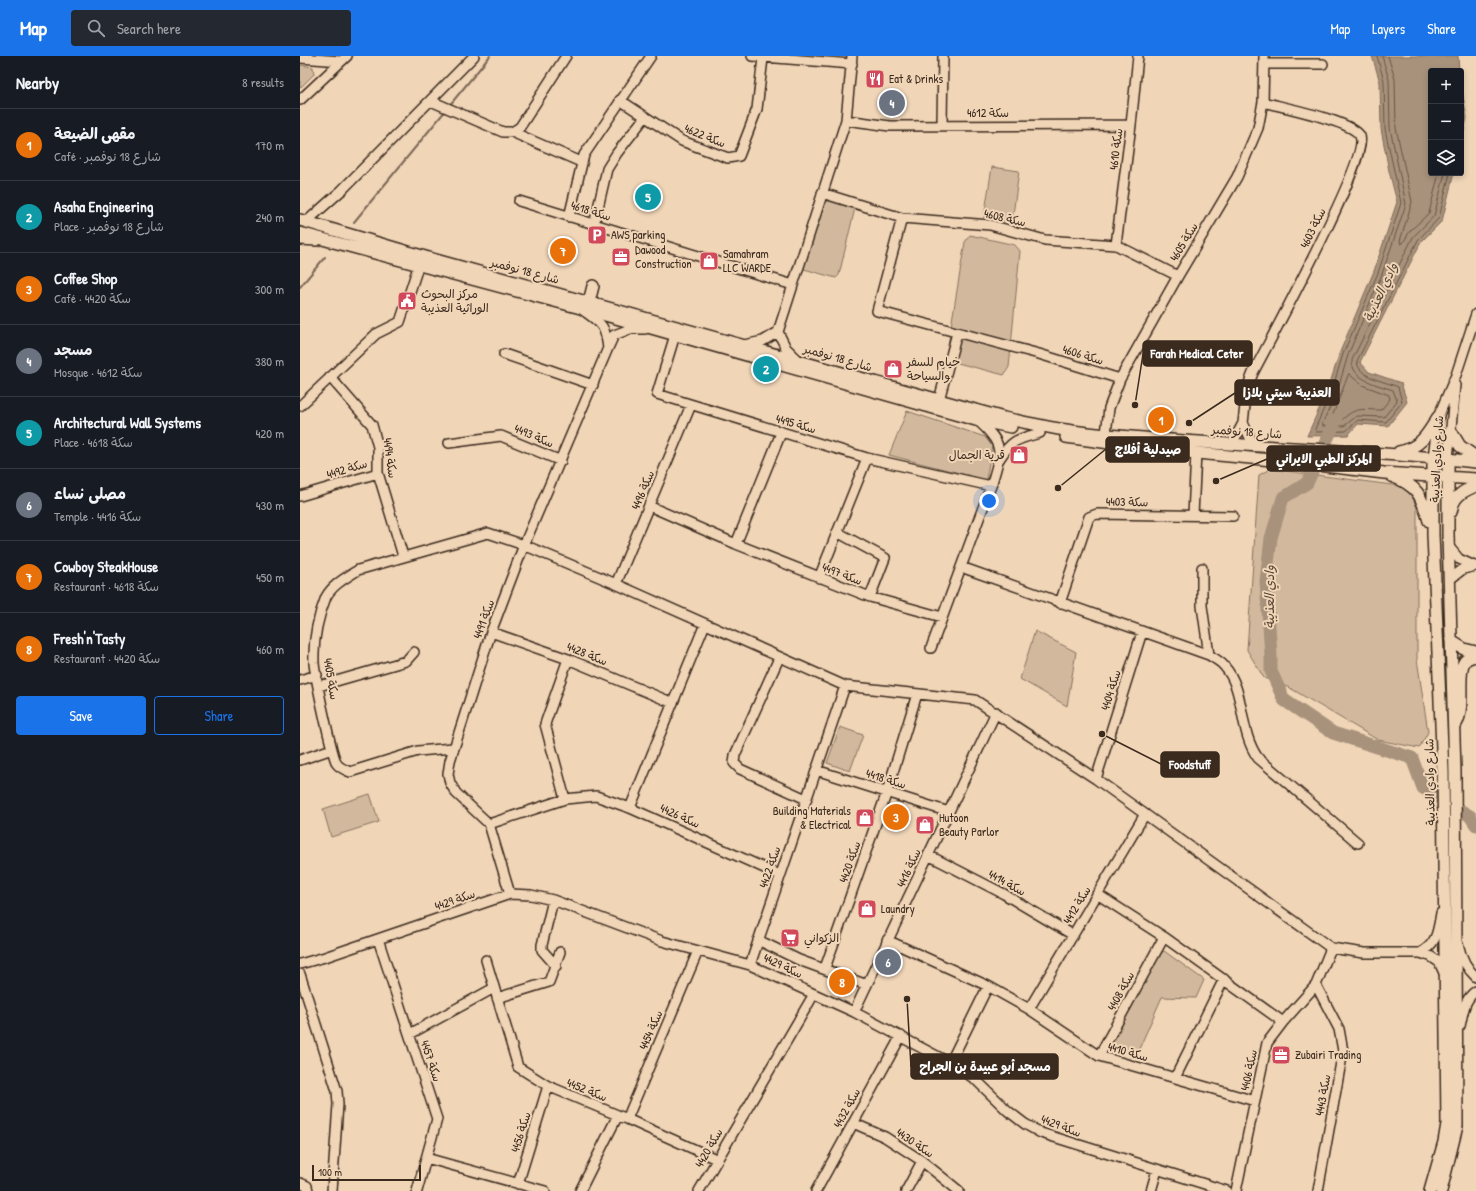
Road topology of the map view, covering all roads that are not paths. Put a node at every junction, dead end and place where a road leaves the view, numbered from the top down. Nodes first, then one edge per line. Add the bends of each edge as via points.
1 (474, 56) edge
2 (566, 56) edge
3 (650, 56) edge
4 (752, 56) edge
5 (944, 56) edge
6 (1138, 56) edge
7 (300, 58) edge
8 (763, 58) junction
9 (344, 59) edge
10 (852, 60) edge
11 (1264, 60) edge
12 (1323, 64) dead end
13 (300, 100) edge
14 (620, 100) junction
15 (431, 101) junction
16 (1263, 102) junction
17 (645, 117) junction
18 (846, 120) junction
19 (942, 125) junction
20 (1131, 125) junction
21 (512, 132) junction
22 (582, 162) junction
23 (822, 193) junction
24 (520, 201) dead end
25 (569, 217) junction
26 (902, 218) junction
27 (303, 221) edge
28 (594, 225) junction
29 (300, 233) edge
30 (300, 240) edge
31 (332, 242) junction
32 (1116, 245) junction
33 (419, 264) junction
34 (1178, 276) junction
35 (793, 285) junction
36 (593, 286) dead end
37 (589, 302) junction
38 (577, 307) junction
39 (1476, 314) edge
40 (656, 329) junction
41 (778, 332) junction
42 (957, 333) junction
43 (676, 334) junction
44 (744, 344) junction
45 (608, 348) junction
46 (504, 354) dead end
47 (800, 361) junction
48 (1456, 375) junction
49 (330, 377) junction
50 (1120, 379) junction
51 (593, 385) junction
52 (939, 400) junction
53 (691, 405) junction
54 (300, 406) edge
55 (1438, 417) junction
56 (976, 420) junction
57 (1243, 423) junction
58 (1450, 431) junction
59 (781, 433) junction
60 (1040, 433) junction
61 (1106, 434) junction
62 (449, 443) dead end
63 (1232, 444) junction
64 (1254, 446) junction
65 (1196, 453) junction
66 (1391, 454) junction
67 (1476, 457) edge
68 (867, 458) junction
69 (1433, 458) junction
70 (1448, 459) junction
71 (561, 461) junction
72 (998, 462) junction
73 (1476, 462) edge
74 (378, 473) junction
75 (1384, 473) junction
76 (1433, 476) junction
77 (1448, 477) junction
78 (1476, 479) edge
79 (991, 486) junction
80 (1476, 486) edge
81 (300, 496) edge
82 (649, 506) junction
83 (1194, 515) junction
84 (1232, 516) dead end
85 (837, 532) junction
86 (1433, 534) junction
87 (1448, 535) junction
88 (736, 544) junction
89 (524, 545) junction
90 (1449, 547) junction
91 (403, 556) junction
92 (1475, 566) edge
93 (961, 567) junction
94 (1202, 568) dead end
95 (819, 578) junction
96 (1449, 580) junction
97 (616, 584) junction
98 (870, 598) junction
99 (1060, 603) junction
100 (942, 617) junction
101 (705, 624) junction
102 (491, 632) junction
103 (1142, 632) junction
104 (1451, 641) junction
105 (931, 648) dead end
106 (414, 652) dead end
107 (1476, 652) edge
108 (1209, 655) junction
109 (1476, 656) edge
110 (779, 658) junction
111 (568, 659) junction
112 (317, 675) junction
113 (300, 680) edge
114 (319, 686) junction
115 (845, 686) junction
116 (917, 694) junction
117 (673, 703) junction
118 (996, 712) junction
119 (1454, 728) junction
120 (332, 748) junction
121 (453, 748) junction
122 (300, 760) edge
123 (816, 770) junction
124 (1096, 779) junction
125 (887, 792) junction
126 (565, 799) junction
127 (806, 799) junction
128 (630, 808) junction
129 (949, 812) junction
130 (1145, 814) junction
131 (489, 824) junction
132 (1358, 843) dead end
133 (928, 855) junction
134 (780, 875) junction
135 (1444, 885) junction
136 (510, 894) junction
137 (1097, 894) junction
138 (553, 900) junction
139 (1073, 935) junction
140 (1164, 937) junction
141 (378, 939) junction
142 (1457, 939) junction
143 (758, 940) junction
144 (888, 940) junction
145 (1331, 948) junction
146 (698, 951) junction
147 (560, 952) dead end
148 (1420, 953) junction
149 (486, 960) dead end
150 (300, 962) edge
151 (750, 964) junction
152 (556, 966) junction
153 (825, 968) junction
154 (300, 974) edge
155 (1476, 977) edge
156 (1446, 978) junction
157 (1224, 979) junction
158 (867, 985) junction
159 (1316, 985) junction
160 (988, 986) junction
161 (494, 988) junction
162 (1476, 991) edge
163 (814, 994) junction
164 (497, 998) junction
165 (1029, 1009) junction
166 (854, 1012) junction
167 (1283, 1022) junction
168 (410, 1034) junction
169 (1458, 1034) junction
170 (901, 1036) junction
171 (1099, 1056) junction
172 (950, 1063) junction
173 (1175, 1078) junction
174 (548, 1086) junction
175 (1255, 1101) junction
176 (622, 1117) junction
177 (853, 1123) junction
178 (426, 1158) junction
179 (716, 1159) junction
180 (922, 1160) junction
181 (1156, 1170) junction
182 (300, 1183) edge
183 (518, 1184) junction
184 (308, 1191) edge
185 (332, 1191) edge
186 (417, 1191) edge
187 (545, 1191) edge
188 (580, 1191) edge
189 (699, 1191) edge
190 (816, 1191) edge
191 (906, 1191) edge
192 (959, 1191) edge
193 (1151, 1191) edge
194 (1227, 1191) edge
195 (1236, 1191) edge
196 (1318, 1191) edge
197 (1430, 1191) edge
198 (1441, 1191) edge

1 - 15 street
2 - 21 street via 520,127
3 - 14 street
4 - 8 street
5 - 19 street
6 - 20 street, سكة 4610
7 - 9 street
8 - 10 street
8 - 17 street, سكة 4622 via 758,109 739,156 728,158 682,141
9 - 13 street
10 - 18 street
11 - 12 street
11 - 16 street, سكة 4605
14 - 17 street, سكة 4622
14 - 22 street via 587,149
15 - 21 street via 503,132
15 - 27 street via 342,190
16 - 34 street, سكة 4605 via 1258,128 1237,177
16 - 57 street, سكة 4603 via 1346,124 1359,135 1361,141 1337,205 1253,373 1247,388
17 - 28 street via 607,170
18 - 19 street, سكة 4612 via 890,126
18 - 23 street
19 - 20 street, سكة 4612
20 - 32 street, سكة 4610
21 - 22 street
22 - 25 street
23 - 26 street, سكة 4608
23 - 35 street
24 - 25 street, سكة 4618
25 - 28 street, سكة 4618
26 - 32 street, سكة 4608 via 990,225 1046,240
26 - 42 street, سكة 4606 via 877,311
27 - 37 main road, شارع 18 نوفمبر
28 - 35 street, سكة 4618
29 - 31 main road, شارع 18 نوفمبر
30 - 31 street
31 - 33 main road, شارع 18 نوفمبر
32 - 34 street, سكة 4608
33 - 38 main road, شارع 18 نوفمبر
33 - 49 street via 400,322 376,334
34 - 50 street, سكة 4605
35 - 41 street
36 - 37 main road
37 - 44 main road, شارع 18 نوفمبر
38 - 40 main road, شارع 18 نوفمبر
38 - 45 street via 596,319 606,331
39 - 48 street, شارع وادي العذيبة
40 - 43 main road, شارع 18 نوفمبر
40 - 45 street, سكة 4491 via 630,329 614,335
41 - 44 street via 763,341
41 - 47 street via 786,348
42 - 50 street, سكة 4606 via 1039,354
42 - 52 street
43 - 53 street, سكة 4495 via 657,394
43 - 56 main road, شارع 18 نوفمبر
44 - 47 main road, شارع 18 نوفمبر
45 - 51 street, سكة 4491
46 - 51 street
47 - 52 main road, شارع 18 نوفمبر
48 - 55 street, شارع وادي العذيبة
48 - 58 street, شارع وادي العذيبة
49 - 54 street
49 - 74 street, سكة 4494 via 372,425 378,447
50 - 61 street, سكة 4605 via 1109,408
51 - 71 street, سكة 4491
52 - 61 main road, شارع 18 نوفمبر via 1067,431
53 - 59 street, سكة 4495
53 - 82 street, سكة 4496
55 - 66 main road via 1415,448
55 - 69 street, شارع وادي العذيبة
56 - 60 main road, شارع 18 نوفمبر
56 - 72 street via 993,434 998,444
57 - 63 street, سكة 4603
57 - 64 street
58 - 67 main road via 1460,446
58 - 70 street, شارع وادي العذيبة
59 - 68 street, سكة 4495
59 - 88 street
60 - 65 main road, شارع 18 نوفمبر
60 - 72 street via 1016,439
61 - 63 main road, شارع 18 نوفمبر
62 - 71 street, سكة 4493 via 500,436
63 - 64 main road, شارع 18 نوفمبر
64 - 66 main road, شارع 18 نوفمبر
65 - 75 main road, شارع 18 نوفمبر
65 - 83 street
66 - 69 main road, شارع 18 نوفمبر
68 - 79 street, سكة 4495
68 - 85 street
69 - 70 main road, شارع 18 نوفمبر
69 - 76 main road, شارع وادي العذيبة
70 - 73 main road, شارع 18 نوفمبر
70 - 77 main road, شارع وادي العذيبة
71 - 89 street, سكة 4491
72 - 79 street
74 - 81 street, سكة 4492
74 - 91 street, سكة 4494
75 - 76 main road, شارع 18 نوفمبر
75 - 86 main road via 1403,480 1420,495
76 - 77 main road, شارع 18 نوفمبر
76 - 86 main road, شارع وادي العذيبة
77 - 78 main road, شارع 18 نوفمبر
77 - 87 main road, شارع وادي العذيبة
79 - 93 street
80 - 87 main road via 1454,500
82 - 88 street, سكة 4497
82 - 97 street, سكة 4496
83 - 84 street, سكة 4403
83 - 99 street, سكة 4403 via 1097,514 1089,517
85 - 95 street
85 - 98 street via 885,558
86 - 135 main road, شارع وادي العذيبة via 1443,772
87 - 90 main road, شارع وادي العذيبة
88 - 95 street, سكة 4497
89 - 91 street, سكة 4405 via 488,533
89 - 97 street, سكة 4405
89 - 102 street, سكة 4491
90 - 92 street via 1459,559
90 - 96 main road, شارع وادي العذيبة
91 - 112 street, سكة 4405 via 358,570 341,581 327,596 315,641 314,664
92 - 96 street via 1463,569
93 - 99 street
93 - 100 street
94 - 108 street via 1202,606
95 - 98 street, سكة 4497
96 - 104 main road, شارع وادي العذيبة
97 - 101 street, سكة 4405
98 - 100 street, سكة 4497
99 - 103 street
100 - 105 street
101 - 110 street, سكة 4405
101 - 117 street
102 - 111 street, سكة 4428
102 - 121 street, سكة 4491
103 - 108 street
103 - 124 street, سكة 4404
104 - 107 main road via 1464,649
104 - 119 main road, شارع وادي العذيبة
106 - 114 street via 406,661
108 - 132 street via 1223,665 1231,676 1236,687 1244,725 1258,758
109 - 119 main road via 1468,658 1462,667 1461,710
110 - 115 street, سكة 4405
110 - 127 street via 734,762 740,769
111 - 117 street, سكة 4428
111 - 126 street via 545,724
112 - 113 street
112 - 114 street, سكة 4405
114 - 120 street, سكة 4405
115 - 116 street, سكة 4405
115 - 123 street, سكة 4422
116 - 118 street, سكة 4405 via 975,700
116 - 125 street, سكة 4420
117 - 128 street
118 - 124 street, سكة 4405
118 - 129 street, سكة 4416
119 - 142 main road, شارع وادي العذيبة
120 - 121 street, سكة 4405 via 337,764 350,772 418,751
120 - 122 street
121 - 131 street, سكة 4491 via 448,774 450,784
123 - 125 street, سكة 4418
123 - 127 street, سكة 4422
124 - 130 street, سكة 4405
125 - 129 street, سكة 4418
125 - 153 street, سكة 4420
126 - 128 street, سكة 4426 via 596,796
126 - 131 street, سكة 4426
127 - 134 street, سكة 4422
128 - 134 street, سكة 4426
129 - 133 street, سكة 4416
130 - 137 street, سكة 4412
130 - 145 street, سكة 4405
131 - 136 street
133 - 139 street, سكة 4414 via 1004,894
133 - 144 street, سكة 4416
134 - 143 street, سكة 4422
135 - 148 street via 1437,938
135 - 156 main road, شارع وادي العذيبة
136 - 138 street, سكة 4429
136 - 141 street, سكة 4429
137 - 139 street, سكة 4412
137 - 140 street
138 - 146 street, سكة 4429 via 662,941
138 - 152 street via 542,950
139 - 165 street, سكة 4412
140 - 157 street
140 - 171 street, سكة 4408
141 - 150 street, سكة 4429
141 - 168 street, سكة 4457
142 - 155 street via 1464,963
142 - 169 main road, شارع وادي العذيبة
143 - 151 street, سكة 4422
143 - 153 street via 799,960
144 - 158 street, سكة 4416
144 - 160 street, سكة 4410
145 - 148 street via 1364,953
145 - 159 street, سكة 4406
146 - 151 street, سكة 4429
146 - 176 street, سكة 4454
147 - 152 street
148 - 156 street via 1439,962
149 - 161 street, سكة 4452
151 - 163 street, سكة 4429
152 - 164 street via 549,982
153 - 158 street
154 - 185 street via 338,1104
156 - 197 main road, شارع وادي العذيبة via 1447,1124
157 - 167 street
157 - 173 street
158 - 166 street, سكة 4416
159 - 167 street, سكة 4406
159 - 196 street, سكة 4443 via 1339,1029 1343,1051
160 - 165 street, سكة 4410
160 - 172 street
161 - 164 street, سكة 4452
161 - 168 street
162 - 169 street via 1467,1001
163 - 166 street, سكة 4429
163 - 179 street, سكة 4420
164 - 174 street, سكة 4452 via 518,1067
165 - 171 street, سكة 4410
166 - 170 street, سكة 4429
167 - 175 street, سكة 4406 via 1268,1043
168 - 178 street, سكة 4457 via 437,1120
169 - 198 main road, شارع وادي العذيبة via 1457,1126
170 - 172 street, سكة 4429
170 - 177 street, سكة 4432
171 - 173 street, سكة 4410
172 - 181 street, سكة 4429 via 976,1079 1025,1124 1042,1133
173 - 175 street, سكة 4410
174 - 176 street, سكة 4452
174 - 183 street, سكة 4456
175 - 195 street, سكة 4406
176 - 179 street, سكة 4452
176 - 188 street
177 - 180 street, سكة 4430 via 885,1137
177 - 190 street, سكة 4432
178 - 183 street
178 - 186 street, سكة 4457
179 - 189 street, سكة 4420
180 - 191 street
180 - 192 street, سكة 4430
181 - 193 street
181 - 194 street, سكة 4429
182 - 184 street via 307,1186
183 - 187 street

